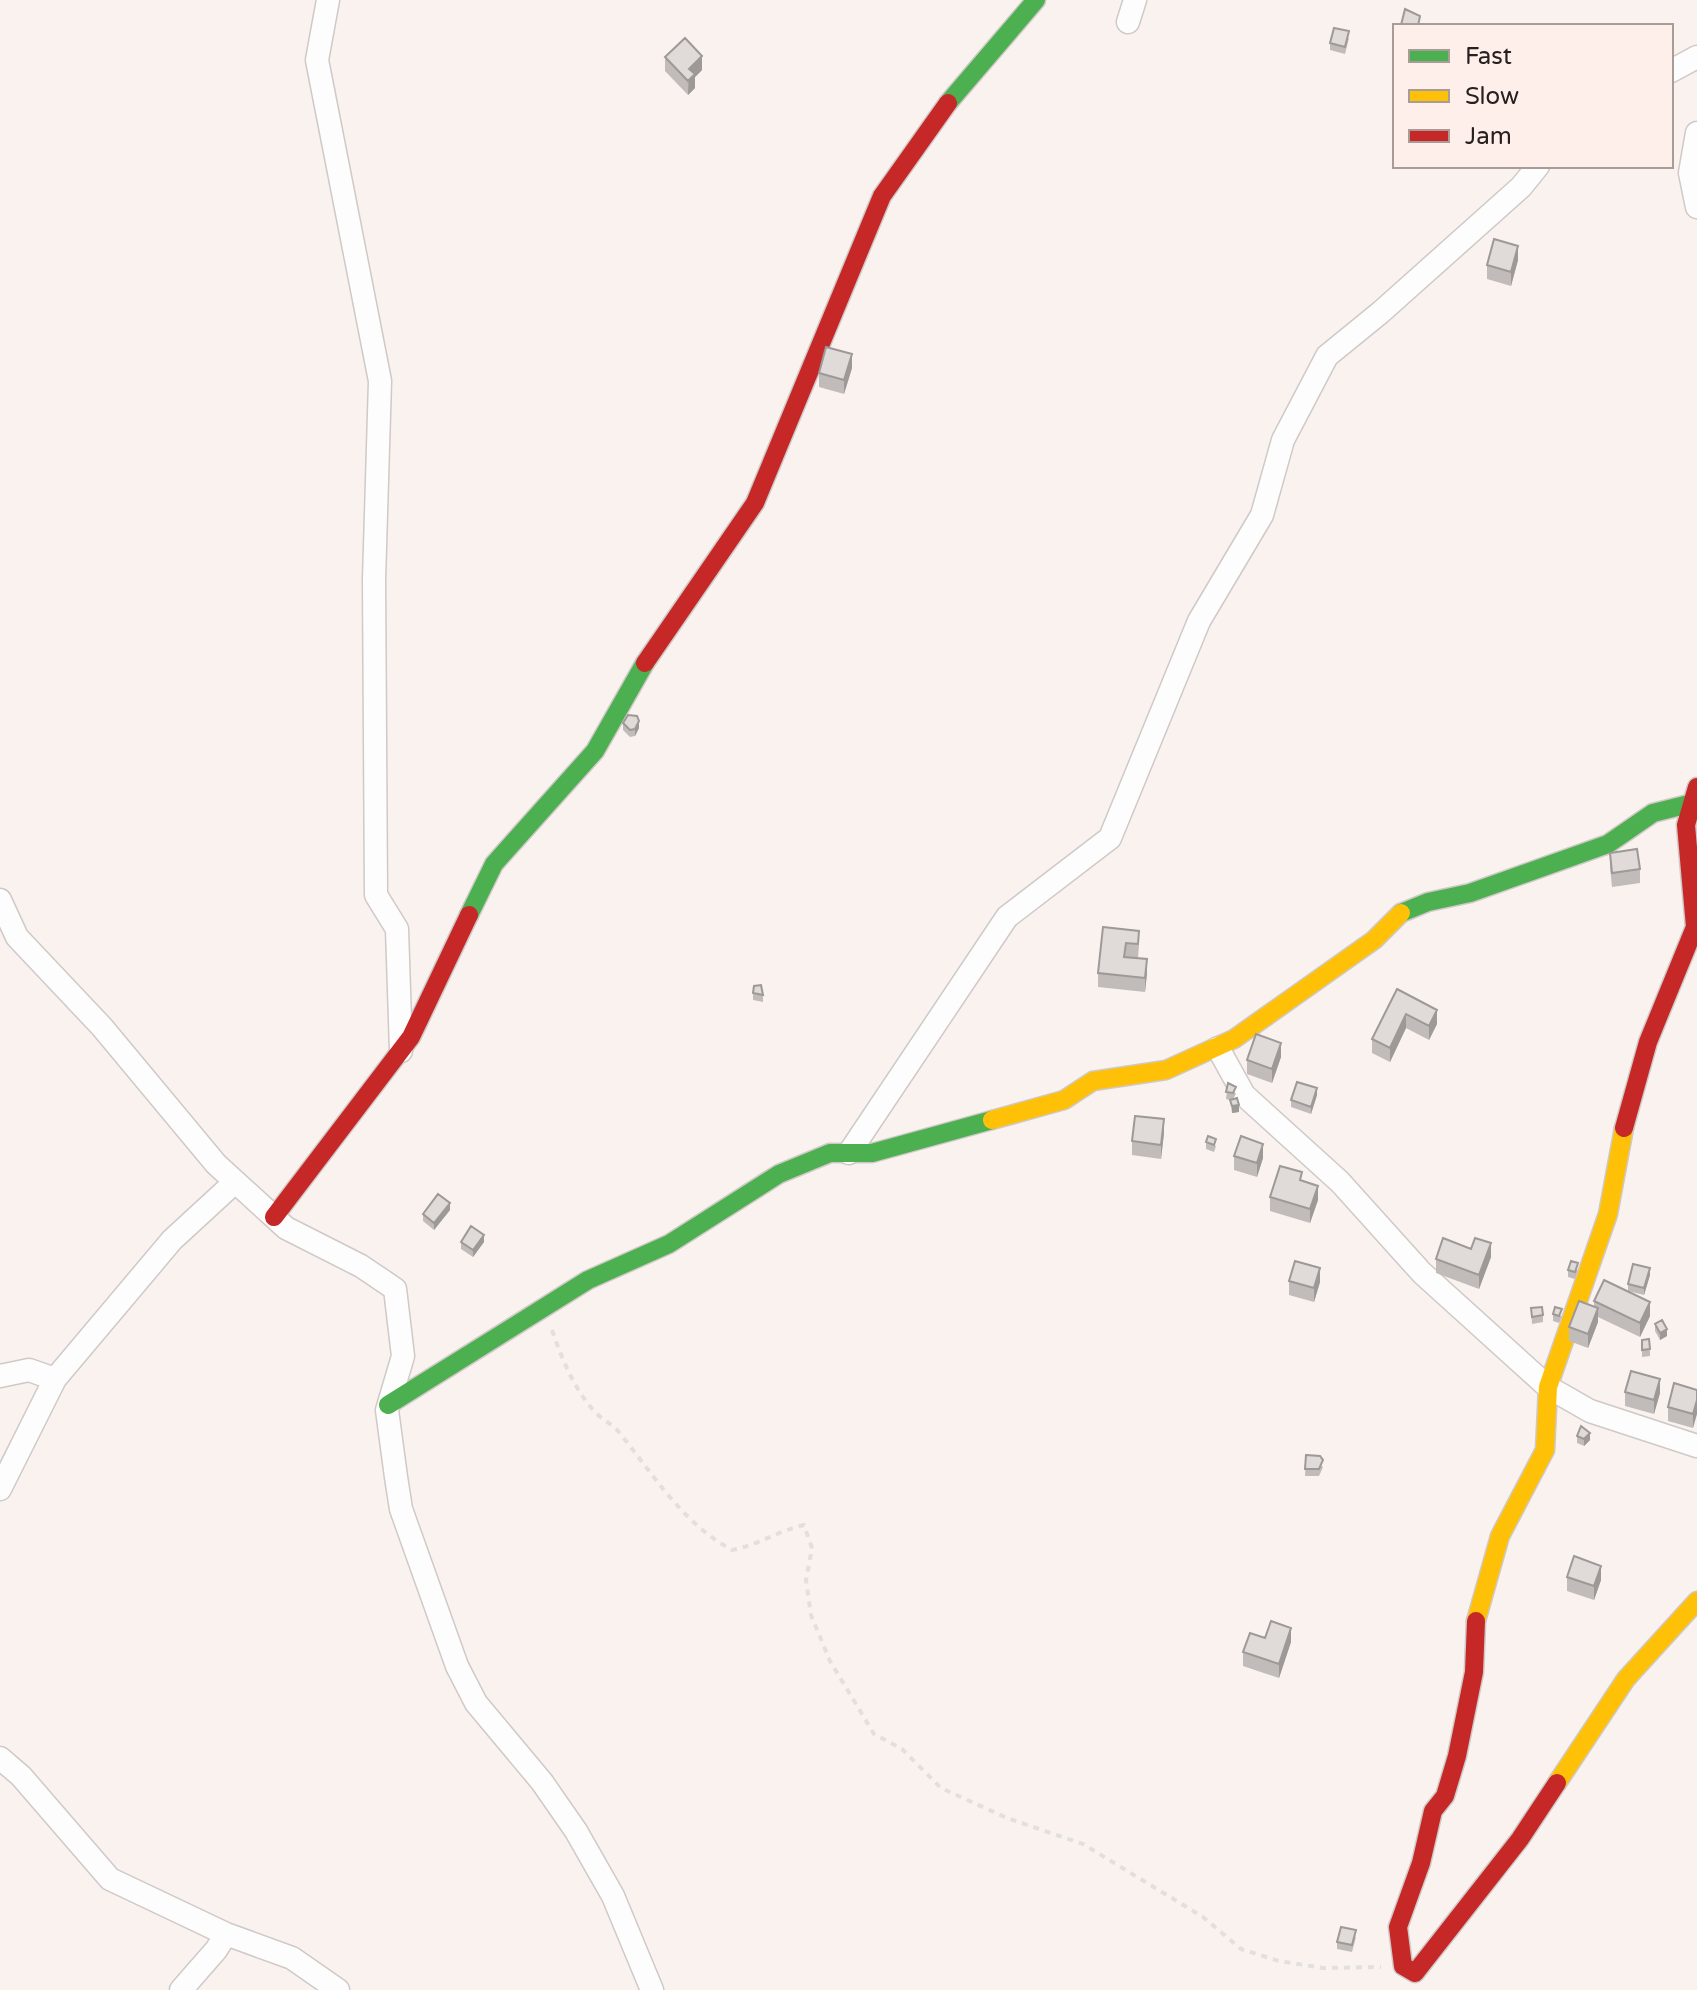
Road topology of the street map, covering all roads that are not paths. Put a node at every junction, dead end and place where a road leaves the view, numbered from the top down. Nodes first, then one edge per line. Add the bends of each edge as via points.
1 (328, 0) edge
2 (1036, 0) edge
3 (1135, 0) edge
4 (1128, 22) dead end
5 (1697, 57) edge
6 (1673, 70) edge
7 (1697, 133) edge
8 (1536, 168) edge
9 (1697, 207) edge
10 (1696, 797) edge
11 (0, 900) edge
12 (1696, 926) edge
13 (1218, 1048) junction
14 (401, 1051) junction
15 (849, 1153) junction
16 (235, 1182) junction
17 (274, 1217) junction
18 (0, 1376) edge
19 (55, 1379) junction
20 (1548, 1387) junction
21 (388, 1405) junction
22 (1697, 1446) edge
23 (0, 1489) edge
24 (1697, 1601) edge
25 (0, 1758) edge
26 (226, 1934) junction
27 (181, 1990) edge
28 (338, 1990) edge
29 (652, 1990) edge

1 - 14 street via 317,60 380,381 374,580 376,895 397,929
2 - 14 street via 961,85 882,196 755,503 646,662 595,751 494,864
3 - 4 street
5 - 6 street
7 - 9 street via 1690,173
8 - 15 street via 1327,356 1283,440 1262,515 1199,621 1110,838 1007,917
10 - 12 street via 1686,825
10 - 13 street via 1653,813 1608,844 1398,914 1374,940
11 - 16 street via 17,937
12 - 20 street via 1629,1102 1608,1214
13 - 15 street via 1166,1070 1093,1081 1064,1100 970,1128 872,1153
13 - 20 street via 1244,1095 1340,1182 1422,1273
14 - 17 street
15 - 21 street via 830,1153 779,1174 669,1244 588,1280
16 - 17 street
16 - 19 street via 172,1240
17 - 21 street via 395,1289 403,1356
18 - 19 street via 29,1370
19 - 23 street
20 - 22 street via 1590,1411
20 - 24 street via 1545,1450 1500,1536 1473,1630 1474,1672 1457,1756 1445,1796 1433,1811 1398,1927 1403,1966 1415,1973 1520,1839 1626,1679
21 - 29 street via 401,1509 457,1666 476,1703 576,1831 613,1896
25 - 26 street via 110,1879
26 - 27 street
26 - 28 street via 292,1958

